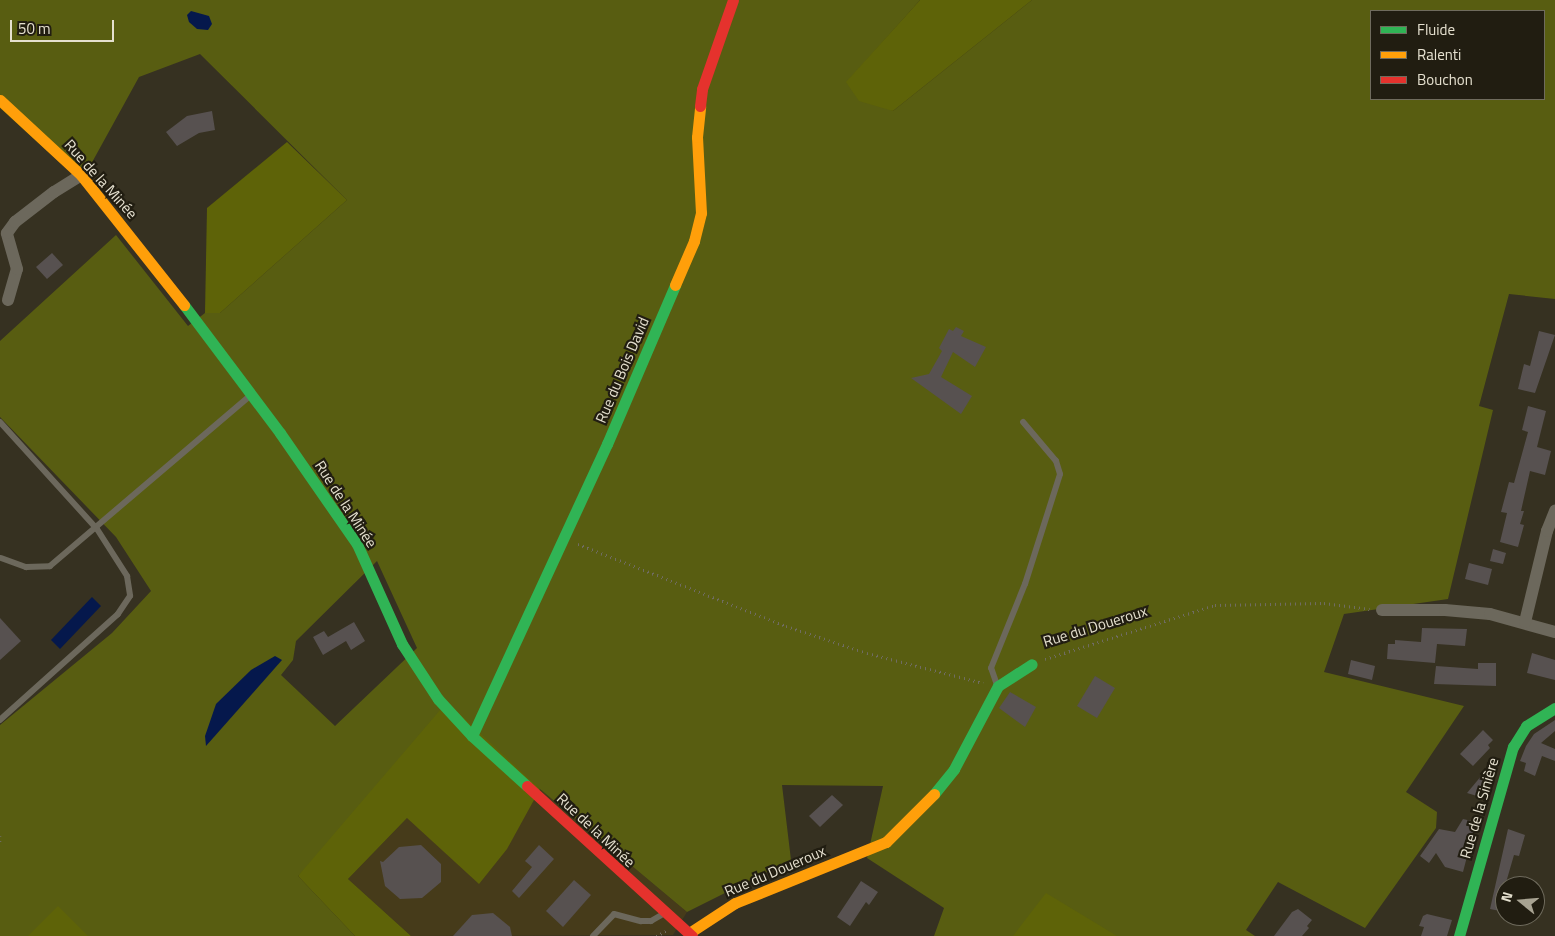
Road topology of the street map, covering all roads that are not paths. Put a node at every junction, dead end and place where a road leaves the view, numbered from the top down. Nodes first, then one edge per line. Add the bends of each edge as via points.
1 (733, 0) edge
2 (0, 100) edge
3 (82, 175) junction
4 (8, 300) dead end
5 (252, 394) junction
6 (0, 422) edge
7 (1023, 422) dead end
8 (1555, 511) edge
9 (98, 529) junction
10 (1, 558) dead end
11 (1382, 610) road end
12 (1524, 622) junction
13 (1555, 632) edge
14 (1032, 664) road end
15 (996, 689) junction
16 (1555, 708) edge
17 (0, 720) edge
18 (472, 736) junction
19 (664, 913) junction
20 (690, 934) edge
21 (593, 936) edge
22 (1459, 936) edge

1 - 18 street, Rue du Bois David via 702,89 697,137 701,213 694,241
2 - 3 street, Rue de la Minée
3 - 4 street via 54,192 15,222 6,233 16,269
3 - 5 street, Rue de la Minée
5 - 9 lane
5 - 18 street, Rue de la Minée via 357,544 408,652 438,700
6 - 9 lane
7 - 15 lane via 1056,462 1060,474 1025,584 991,668
8 - 12 street
9 - 10 lane via 50,566 26,567
9 - 17 lane via 127,576 130,596 118,614
11 - 12 street via 1445,610
12 - 13 street
14 - 15 street, Rue du Doueroux
15 - 20 street, Rue du Doueroux via 954,769 923,808 886,842 735,903
16 - 22 street, Rue de la Sinière via 1526,726 1512,747
18 - 19 street, Rue de la Minée
19 - 20 street, Rue de la Minée
19 - 21 lane via 651,921 614,914

